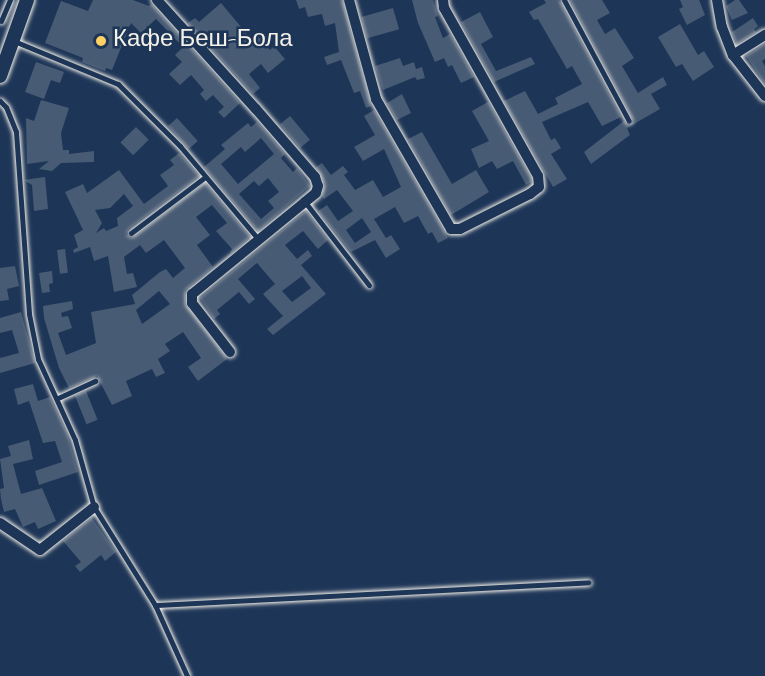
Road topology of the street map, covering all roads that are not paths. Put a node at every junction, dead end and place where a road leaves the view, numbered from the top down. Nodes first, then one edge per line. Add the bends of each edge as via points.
1 (10, 0) edge
2 (27, 0) edge
3 (157, 0) edge
4 (349, 0) edge
5 (443, 0) edge
6 (564, 0) edge
7 (717, 0) edge
8 (1, 21) edge
9 (765, 35) edge
10 (12, 40) junction
11 (734, 55) junction
12 (0, 76) edge
13 (765, 96) edge
14 (0, 101) edge
15 (629, 121) dead end
16 (205, 177) junction
17 (305, 202) junction
18 (131, 233) dead end
19 (260, 241) junction
20 (369, 285) dead end
21 (230, 352) dead end
22 (96, 381) dead end
23 (58, 398) junction
24 (94, 507) junction
25 (0, 523) edge
26 (588, 582) dead end
27 (155, 605) junction
28 (187, 676) edge

1 - 8 lane
2 - 10 main road
3 - 17 street via 315,177 318,189
4 - 5 street via 376,99 451,229 460,229 539,187 538,176
6 - 15 lane
7 - 11 street via 722,27
9 - 11 street
10 - 12 main road
10 - 16 lane via 118,84
11 - 13 street
14 - 23 lane via 16,132 29,314 38,359
16 - 18 lane
16 - 19 lane
17 - 19 street
17 - 20 lane
19 - 21 street via 191,297
22 - 23 lane
23 - 24 lane
24 - 25 street via 40,550
24 - 27 lane
26 - 27 lane
27 - 28 lane

